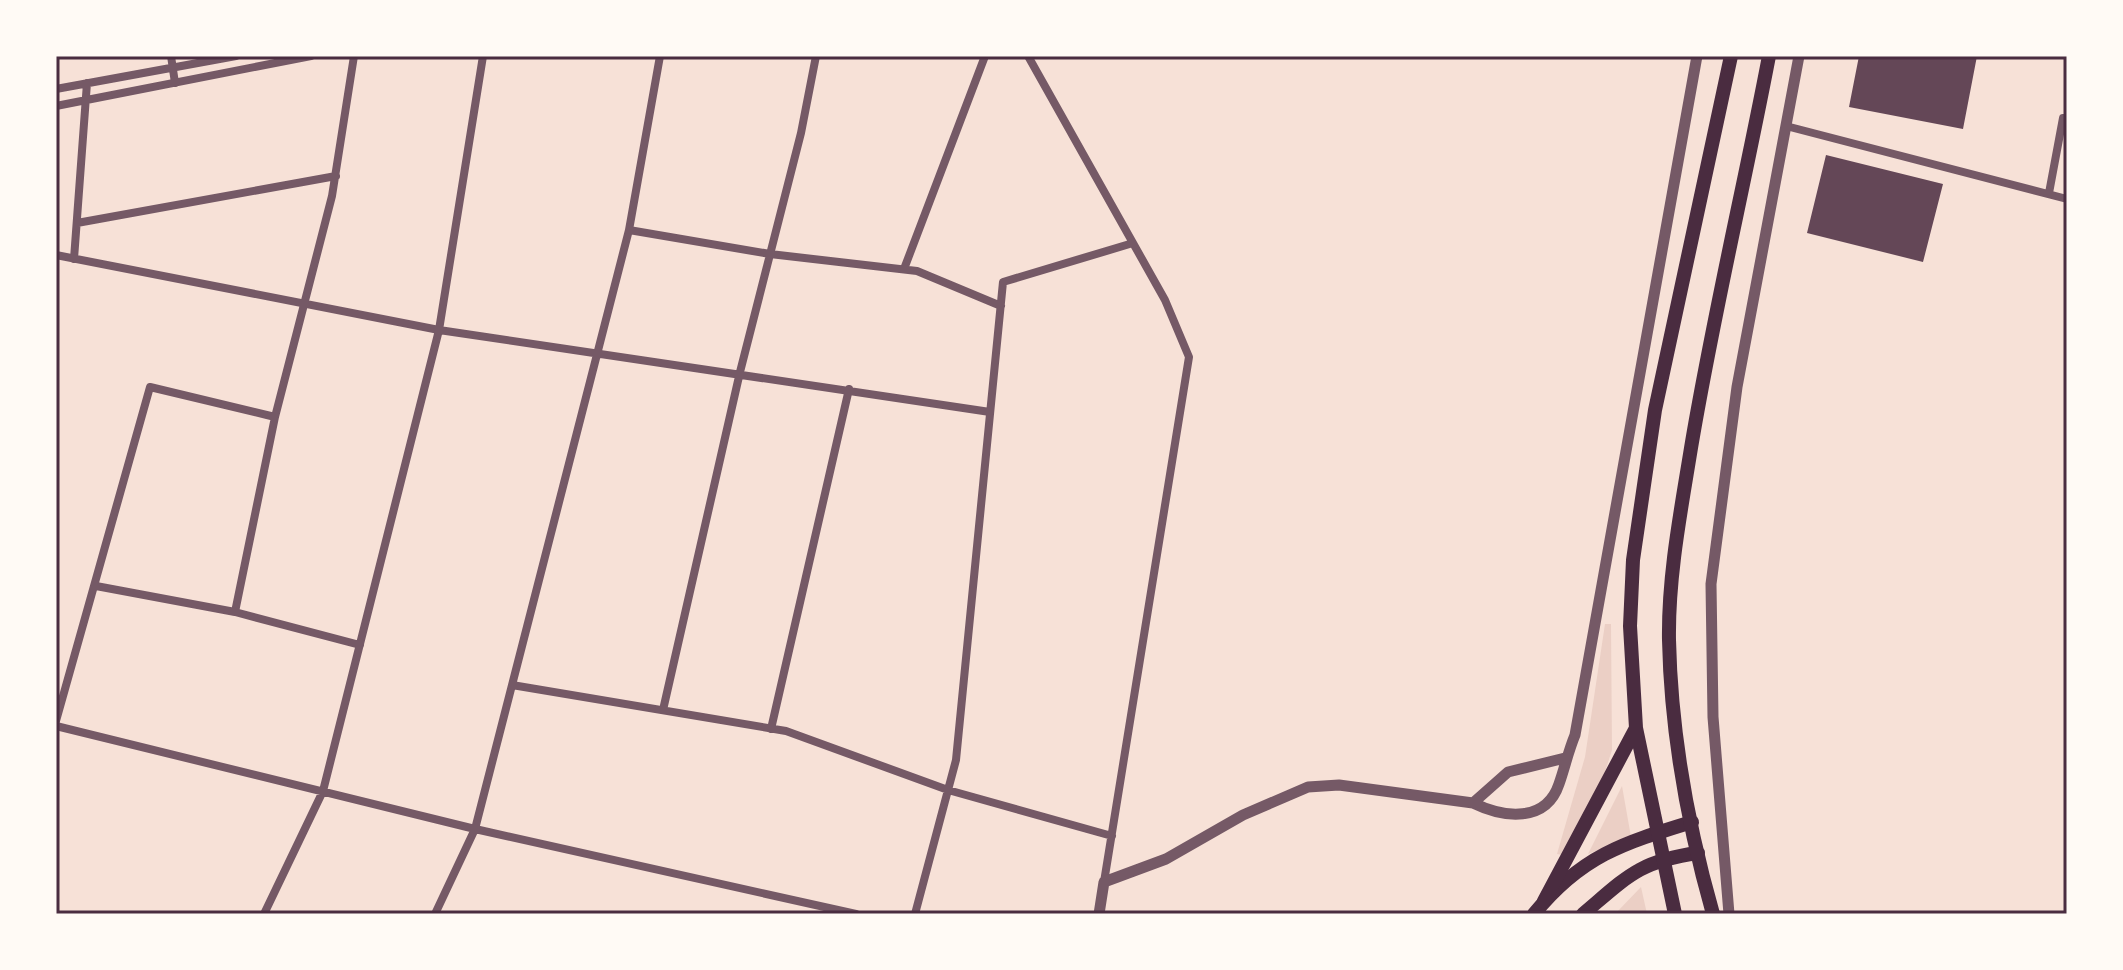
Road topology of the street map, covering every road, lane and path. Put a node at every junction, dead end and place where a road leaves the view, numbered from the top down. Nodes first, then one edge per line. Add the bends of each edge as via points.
1 (171, 56) edge
2 (236, 56) edge
3 (311, 56) edge
4 (354, 56) edge
5 (483, 56) edge
6 (660, 56) edge
7 (816, 56) edge
8 (985, 56) edge
9 (1028, 56) edge
10 (1697, 56) edge
11 (1731, 56) edge
12 (1769, 56) edge
13 (1799, 56) edge
14 (172, 68) junction
15 (87, 83) junction
16 (175, 83) junction
17 (56, 89) edge
18 (87, 101) junction
19 (56, 106) edge
20 (2067, 120) edge
21 (1786, 126) junction
22 (336, 176) junction
23 (2049, 193) junction
24 (2067, 199) edge
25 (77, 223) junction
26 (629, 230) junction
27 (1133, 243) junction
28 (770, 254) junction
29 (56, 255) edge
30 (74, 259) junction
31 (904, 269) junction
32 (305, 304) junction
33 (1001, 306) junction
34 (439, 330) junction
35 (597, 354) junction
36 (740, 372) junction
37 (849, 389) junction
38 (990, 412) junction
39 (275, 417) junction
40 (96, 586) junction
41 (235, 612) junction
42 (360, 645) junction
43 (512, 685) junction
44 (663, 710) junction
45 (56, 723) edge
46 (1636, 728) junction
47 (771, 729) junction
48 (1565, 758) junction
49 (948, 790) junction
50 (323, 791) junction
51 (1473, 803) junction
52 (1692, 822) junction
53 (475, 829) junction
54 (1656, 833) junction
55 (1112, 836) junction
56 (1698, 853) junction
57 (1662, 858) junction
58 (1104, 882) junction
59 (1544, 901) junction
60 (264, 914) edge
61 (435, 914) edge
62 (856, 914) edge
63 (915, 914) edge
64 (1099, 914) edge
65 (1534, 914) edge
66 (1583, 914) edge
67 (1675, 914) edge
68 (1713, 914) edge
69 (1729, 914) edge

1 - 14 street
2 - 14 street
3 - 16 street
4 - 22 street
5 - 34 street
6 - 26 street
7 - 28 street
8 - 31 street
9 - 27 street
10 - 48 street via 1575,735
11 - 46 main road via 1655,410 1633,560
12 - 52 main road via 1707,352 1679,518 1669,636 1673,721
13 - 21 street
14 - 15 street
14 - 16 street
15 - 17 street
15 - 18 street
16 - 18 street
18 - 19 street
18 - 25 street
20 - 23 street via 2063,118
21 - 23 street
21 - 69 street via 1737,387 1711,584 1713,731
22 - 25 street
22 - 32 street
23 - 24 street
25 - 30 street
26 - 28 street
26 - 35 street
27 - 33 street via 1003,282
27 - 55 street via 1189,357
28 - 31 street
28 - 36 street
29 - 30 street
30 - 32 street
31 - 33 street
32 - 34 street
32 - 39 street
33 - 38 street
34 - 35 street
34 - 42 street
35 - 36 street
35 - 43 street
36 - 37 street
36 - 44 street
37 - 38 street
37 - 47 street
38 - 49 street via 956,760
39 - 40 street via 150,387
39 - 41 street
40 - 41 street
40 - 45 street
41 - 42 street
42 - 50 street
43 - 44 street
43 - 53 street
44 - 47 street
45 - 50 street
46 - 54 main road
46 - 59 main road
47 - 49 street
48 - 51 street via 1508,772
48 - 51 street via 1548,804 1524,815 1496,815
49 - 55 street
49 - 63 street
50 - 53 street
50 - 60 street
51 - 58 street via 1339,785 1308,787 1243,815 1166,859
52 - 54 main road
52 - 56 main road
53 - 61 street
53 - 62 street
54 - 57 main road
54 - 59 main road via 1582,866
55 - 58 street
56 - 57 main road
56 - 68 main road
57 - 66 main road via 1635,869
57 - 67 main road
58 - 64 street
59 - 65 main road

